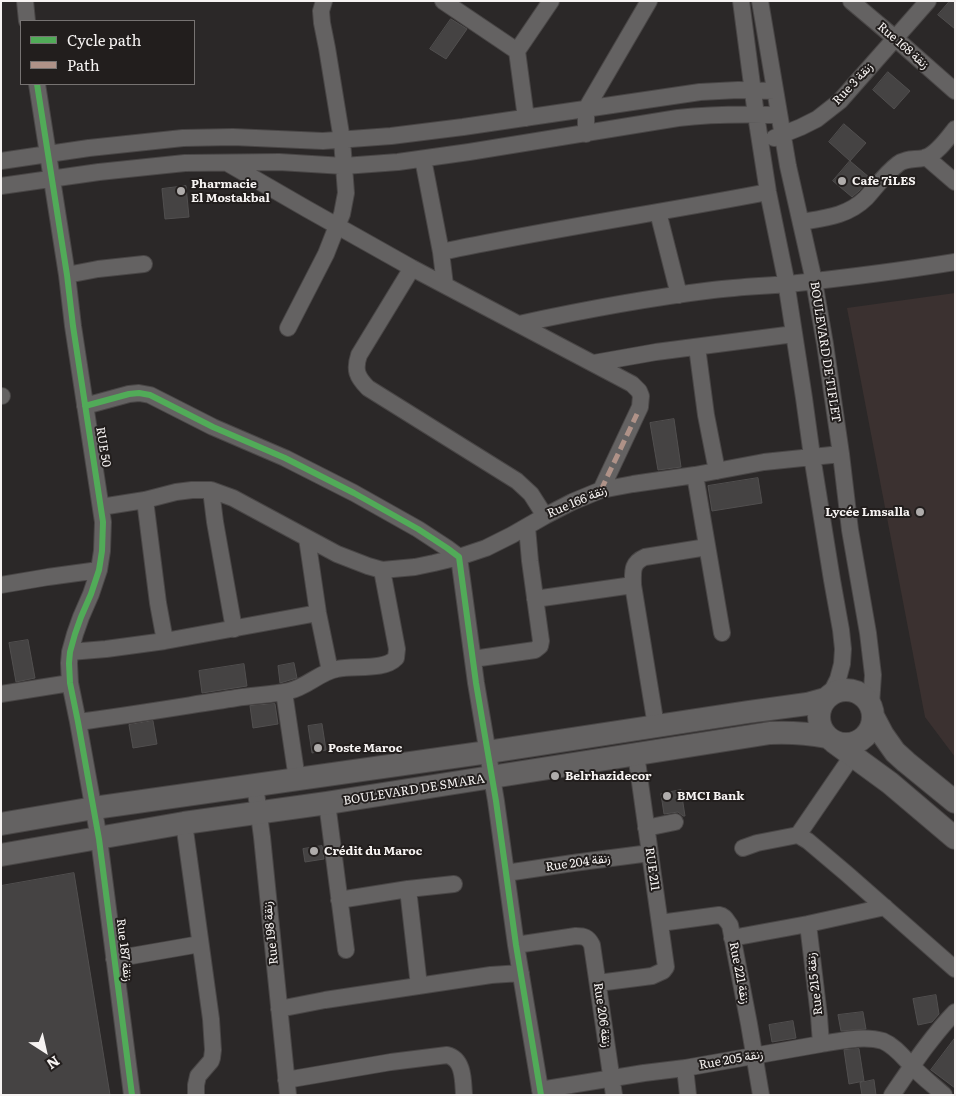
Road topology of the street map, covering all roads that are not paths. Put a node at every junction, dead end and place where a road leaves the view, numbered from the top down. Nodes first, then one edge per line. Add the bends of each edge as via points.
1 (25, 1) edge
2 (324, 1) edge
3 (443, 1) edge
4 (552, 1) edge
5 (649, 1) edge
6 (741, 1) edge
7 (760, 1) edge
8 (851, 1) edge
9 (928, 1) edge
10 (27, 20) edge
11 (896, 39) junction
12 (517, 51) junction
13 (37, 85) edge
14 (752, 90) junction
15 (775, 91) junction
16 (955, 91) edge
17 (586, 109) junction
18 (756, 115) junction
19 (779, 115) junction
20 (526, 118) junction
21 (955, 129) edge
22 (586, 134) junction
23 (783, 135) junction
24 (342, 140) junction
25 (760, 143) junction
26 (48, 154) junction
27 (926, 157) junction
28 (424, 159) junction
29 (1, 161) edge
30 (228, 163) junction
31 (344, 166) junction
32 (52, 178) junction
33 (955, 182) edge
34 (1, 186) edge
35 (768, 192) junction
36 (658, 212) junction
37 (801, 222) junction
38 (338, 226) junction
39 (441, 252) junction
40 (955, 262) edge
41 (144, 264) dead end
42 (412, 268) junction
43 (67, 276) junction
44 (814, 281) junction
45 (786, 284) junction
46 (444, 285) junction
47 (679, 295) junction
48 (519, 324) junction
49 (288, 328) dead end
50 (794, 334) junction
51 (698, 347) junction
52 (594, 363) junction
53 (85, 406) junction
54 (842, 454) junction
55 (812, 456) junction
56 (717, 471) junction
57 (695, 476) junction
58 (211, 490) junction
59 (601, 490) junction
60 (145, 500) junction
61 (101, 507) junction
62 (545, 516) junction
63 (527, 527) junction
64 (307, 538) junction
65 (707, 547) junction
66 (459, 557) junction
67 (100, 570) junction
68 (382, 570) junction
69 (1, 585) edge
70 (634, 585) junction
71 (535, 599) junction
72 (318, 613) junction
73 (234, 629) junction
74 (722, 633) dead end
75 (165, 641) junction
76 (70, 652) junction
77 (473, 659) junction
78 (330, 671) junction
79 (70, 684) junction
80 (284, 692) junction
81 (1, 694) edge
82 (828, 697) junction
83 (872, 711) junction
84 (78, 722) junction
85 (656, 726) junction
86 (842, 744) junction
87 (488, 752) junction
88 (636, 754) junction
89 (492, 777) junction
90 (297, 779) junction
91 (256, 785) junction
92 (955, 802) edge
93 (327, 803) junction
94 (94, 808) junction
95 (259, 813) junction
96 (675, 822) dead end
97 (184, 823) junction
98 (1, 824) edge
99 (646, 828) junction
100 (798, 835) junction
101 (955, 838) edge
102 (99, 839) junction
103 (743, 848) dead end
104 (650, 854) junction
105 (1, 855) edge
106 (506, 873) junction
107 (454, 884) dead end
108 (408, 889) junction
109 (340, 900) junction
110 (885, 907) junction
111 (660, 924) junction
112 (808, 924) junction
113 (732, 938) junction
114 (200, 944) junction
115 (516, 945) junction
116 (346, 950) dead end
117 (114, 959) junction
118 (955, 969) edge
119 (520, 972) junction
120 (598, 983) junction
121 (419, 986) junction
122 (279, 1009) junction
123 (955, 1012) edge
124 (821, 1044) junction
125 (754, 1056) junction
126 (912, 1066) junction
127 (685, 1068) junction
128 (613, 1087) edge
129 (287, 1088) edge
130 (541, 1092) edge
131 (132, 1095) edge
132 (196, 1095) edge
133 (464, 1095) edge
134 (688, 1095) edge
135 (761, 1095) edge
136 (892, 1095) edge
137 (944, 1095) edge

1 - 10 street
2 - 24 street via 322,23
3 - 12 street
4 - 12 street
5 - 17 street
6 - 14 street
7 - 15 street, BOULEVARD DE TIFLET
8 - 11 street, Rue 168 زنقة
9 - 11 street, Rue 3 زنقة
11 - 16 street, Rue 168 زنقة
11 - 23 street, Rue 3 زنقة via 840,101 809,123
12 - 20 street
13 - 26 street, RUE 50
14 - 15 street
14 - 17 street via 700,92
14 - 18 street
15 - 19 street, BOULEVARD DE TIFLET
17 - 20 street
17 - 22 street
18 - 19 street
18 - 22 street via 712,114
18 - 25 street
19 - 23 street, BOULEVARD DE TIFLET
20 - 24 street
21 - 27 street via 940,147
22 - 28 street
23 - 25 street, Rue 3 زنقة
23 - 37 street, BOULEVARD DE TIFLET
24 - 26 street via 209,137
24 - 31 street
25 - 35 street
26 - 29 street
26 - 32 street, RUE 50
27 - 33 street
27 - 37 street via 899,163 850,210 828,218
28 - 31 street
28 - 39 street
30 - 31 street
30 - 32 street via 185,163
30 - 38 street
31 - 38 street via 346,193
32 - 34 street
32 - 43 street, RUE 50
35 - 36 street
35 - 45 street
36 - 39 street
36 - 47 street
37 - 44 street, BOULEVARD DE TIFLET
38 - 42 street
38 - 49 street
39 - 46 street
40 - 44 street
41 - 43 street
42 - 46 street
42 - 62 street via 360,355 356,368 358,377 368,388 517,481 531,494
43 - 53 street, RUE 50
44 - 45 street
44 - 54 street, BOULEVARD DE TIFLET
45 - 47 street
45 - 50 street
46 - 48 street
47 - 48 street
48 - 52 street
50 - 51 street
50 - 55 street
51 - 52 street
51 - 56 street
52 - 59 street via 632,384 641,396 637,414
53 - 61 street, RUE 50
53 - 66 street via 129,394 150,395 354,492
54 - 55 street, Rue 166 زنقة
54 - 83 street, BOULEVARD DE TIFLET via 850,530 868,633 873,676
55 - 56 street, Rue 166 زنقة
55 - 82 street via 843,649 838,679
56 - 57 street, Rue 166 زنقة
57 - 59 street, Rue 166 زنقة
57 - 65 street
58 - 60 street via 176,492
58 - 64 street via 233,498
58 - 73 street
59 - 62 street, Rue 166 زنقة
60 - 61 street
60 - 75 street
61 - 67 street, RUE 50
62 - 63 street, Rue 166 زنقة
63 - 66 street, Rue 166 زنقة via 493,545
63 - 71 street
64 - 68 street via 337,554
64 - 72 street
65 - 70 street via 640,559 634,566
65 - 74 street
66 - 68 street, Rue 166 زنقة via 415,567
66 - 77 street
67 - 69 street
67 - 76 street, RUE 50
68 - 78 street via 398,649 396,658 386,664
70 - 71 street
70 - 85 street
71 - 77 street via 541,641 538,648
72 - 73 street
72 - 78 street
73 - 75 street
75 - 76 street
76 - 79 street, RUE 50
77 - 87 street
78 - 80 street
79 - 81 street
79 - 84 street, RUE 50
80 - 84 street
80 - 90 street
82 - 83 street via 837,691 853,691 866,699
82 - 85 street via 807,704
82 - 86 street via 819,712 823,732
83 - 86 street via 870,730 861,740
83 - 92 street via 895,752
84 - 94 street, RUE 50
85 - 87 street
86 - 88 street, BOULEVARD DE SMARA via 806,733 770,733
86 - 100 street via 843,770
86 - 101 street
87 - 89 street
87 - 90 street
88 - 89 street, BOULEVARD DE SMARA
88 - 99 street, RUE 211
89 - 93 street, BOULEVARD DE SMARA
89 - 106 street
90 - 91 street
91 - 94 street
91 - 95 street, Rue 198 زنقة
93 - 95 street, BOULEVARD DE SMARA
93 - 109 street
94 - 98 street
94 - 102 street, Rue 187 زنقة
95 - 97 street, BOULEVARD DE SMARA
95 - 122 street, Rue 198 زنقة
96 - 99 street
97 - 102 street, BOULEVARD DE SMARA
97 - 114 street
99 - 104 street, RUE 211
100 - 103 street
100 - 110 street
102 - 105 street, BOULEVARD DE SMARA
102 - 117 street, Rue 187 زنقة
104 - 106 street, Rue 204 زنقة
104 - 111 street, RUE 211
106 - 115 street
107 - 108 street
108 - 109 street
108 - 121 street
109 - 116 street
110 - 112 street
110 - 118 street
111 - 113 street, Rue 221 زنقة via 719,915 730,925
111 - 120 street, RUE 211 via 666,967 663,971 652,976
112 - 113 street
112 - 124 street, Rue 215 زنقة
113 - 125 street, Rue 221 زنقة
114 - 117 street
114 - 132 street via 214,1050 211,1061 198,1076
115 - 119 street
115 - 120 street, Rue 206 زنقة via 586,937 592,945
117 - 131 street, Rue 187 زنقة
119 - 121 street
119 - 130 street
120 - 128 street, Rue 206 زنقة
121 - 122 street
122 - 129 street, Rue 198 زنقة
123 - 126 street
124 - 125 street, Rue 205 زنقة
124 - 126 street, Rue 205 زنقة via 881,1041 894,1048
125 - 127 street, Rue 205 زنقة
125 - 135 street, Rue 221 زنقة
126 - 136 street
126 - 137 street, Rue 205 زنقة
127 - 128 street, Rue 205 زنقة
127 - 134 street
128 - 130 street, Rue 205 زنقة
129 - 133 street, Rue 198 زنقة via 391,1062 447,1055 458,1063

